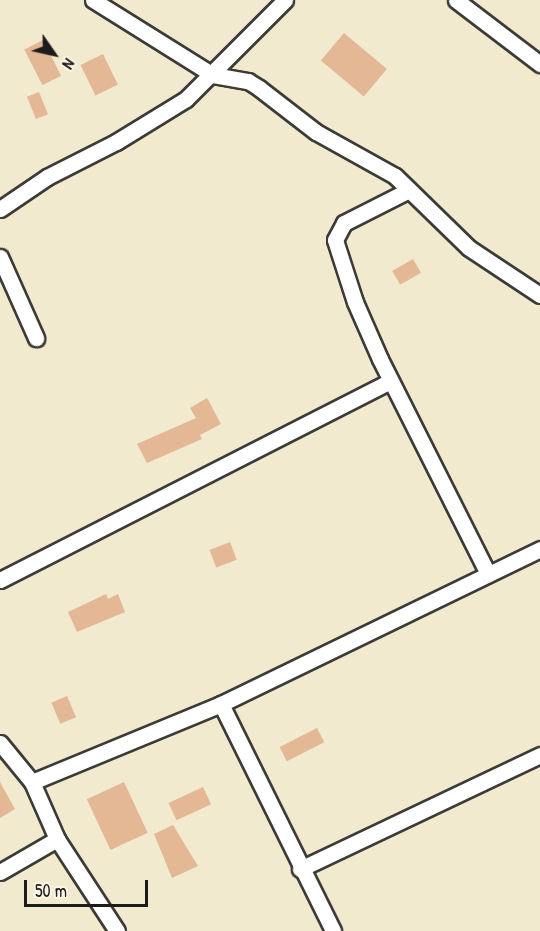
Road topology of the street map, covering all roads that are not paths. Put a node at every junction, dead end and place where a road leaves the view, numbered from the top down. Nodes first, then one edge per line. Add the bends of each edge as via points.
1 (93, 0) edge
2 (285, 0) edge
3 (464, 2) edge
4 (540, 64) edge
5 (213, 75) junction
6 (409, 190) junction
7 (0, 209) edge
8 (0, 257) edge
9 (540, 295) edge
10 (36, 338) dead end
11 (390, 381) junction
12 (540, 549) edge
13 (487, 572) junction
14 (0, 580) edge
15 (221, 704) junction
16 (0, 743) edge
17 (540, 755) edge
18 (32, 782) junction
19 (57, 839) junction
20 (300, 869) junction
21 (0, 872) edge
22 (117, 931) edge
23 (333, 931) edge

1 - 5 street
2 - 5 street
3 - 4 street
5 - 6 street via 248,81 316,132 395,176
5 - 7 street via 160,117 55,172
6 - 9 street via 469,248
6 - 11 street via 344,223 335,240 355,302
8 - 10 street
11 - 13 street
11 - 14 street
12 - 13 street
13 - 15 street
15 - 18 street
15 - 20 street
16 - 18 street
17 - 20 street
18 - 19 street
19 - 21 street
19 - 22 street
20 - 23 street

